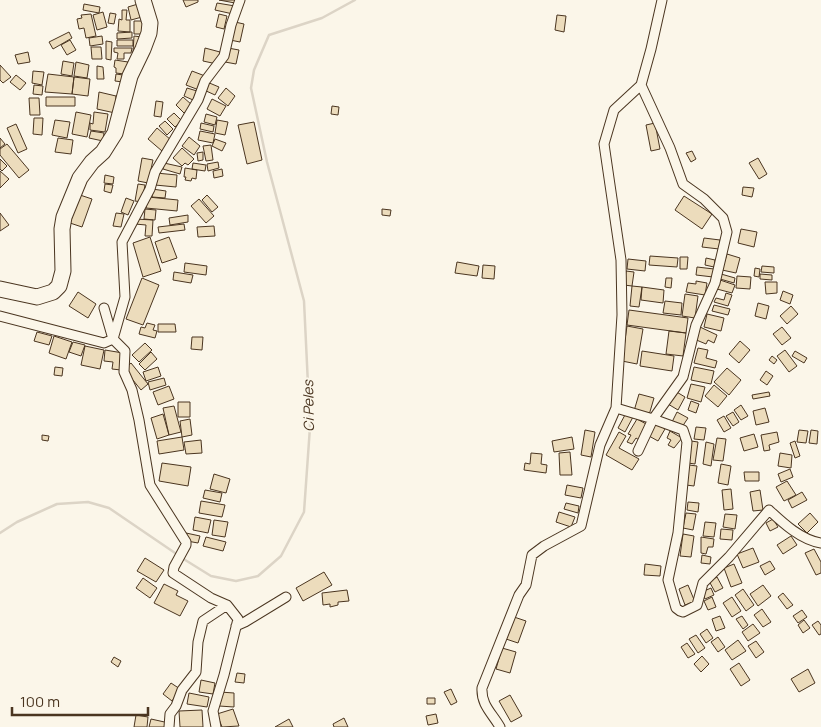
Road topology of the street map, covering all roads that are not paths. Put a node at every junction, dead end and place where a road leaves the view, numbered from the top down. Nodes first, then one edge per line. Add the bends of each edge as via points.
1 (143, 0) edge
2 (240, 0) edge
3 (662, 0) edge
4 (641, 85) junction
5 (0, 289) edge
6 (104, 308) dead end
7 (0, 316) edge
8 (114, 339) junction
9 (616, 408) junction
10 (653, 419) junction
11 (638, 451) dead end
12 (821, 543) edge
13 (286, 597) dead end
14 (227, 605) junction
15 (236, 626) junction
16 (170, 727) edge
17 (216, 727) edge
18 (500, 727) edge

1 - 5 highway via 150,23 149,33 130,76 115,133 80,178 64,217 63,271 59,286 53,292 38,297
2 - 8 street via 224,56 205,81 198,100 154,172 150,189 122,242 125,297
3 - 4 street
4 - 9 street via 614,110 604,144 621,260 622,315
4 - 10 street via 670,148 682,184 704,198 723,218 727,232 716,283 696,325 683,377
6 - 8 street
7 - 8 street via 97,342
8 - 14 street via 125,352 124,372 139,420 150,485 186,545 173,574
9 - 10 street
9 - 18 street via 600,445 581,526 532,555 526,585 519,595 482,688 485,707
10 - 11 street
10 - 12 street via 683,430 687,442 678,533 668,580 680,612 697,605 703,583 769,510 808,539
13 - 15 street
14 - 15 street via 237,616
14 - 16 street via 203,621 196,672 170,714
15 - 17 street via 213,710

